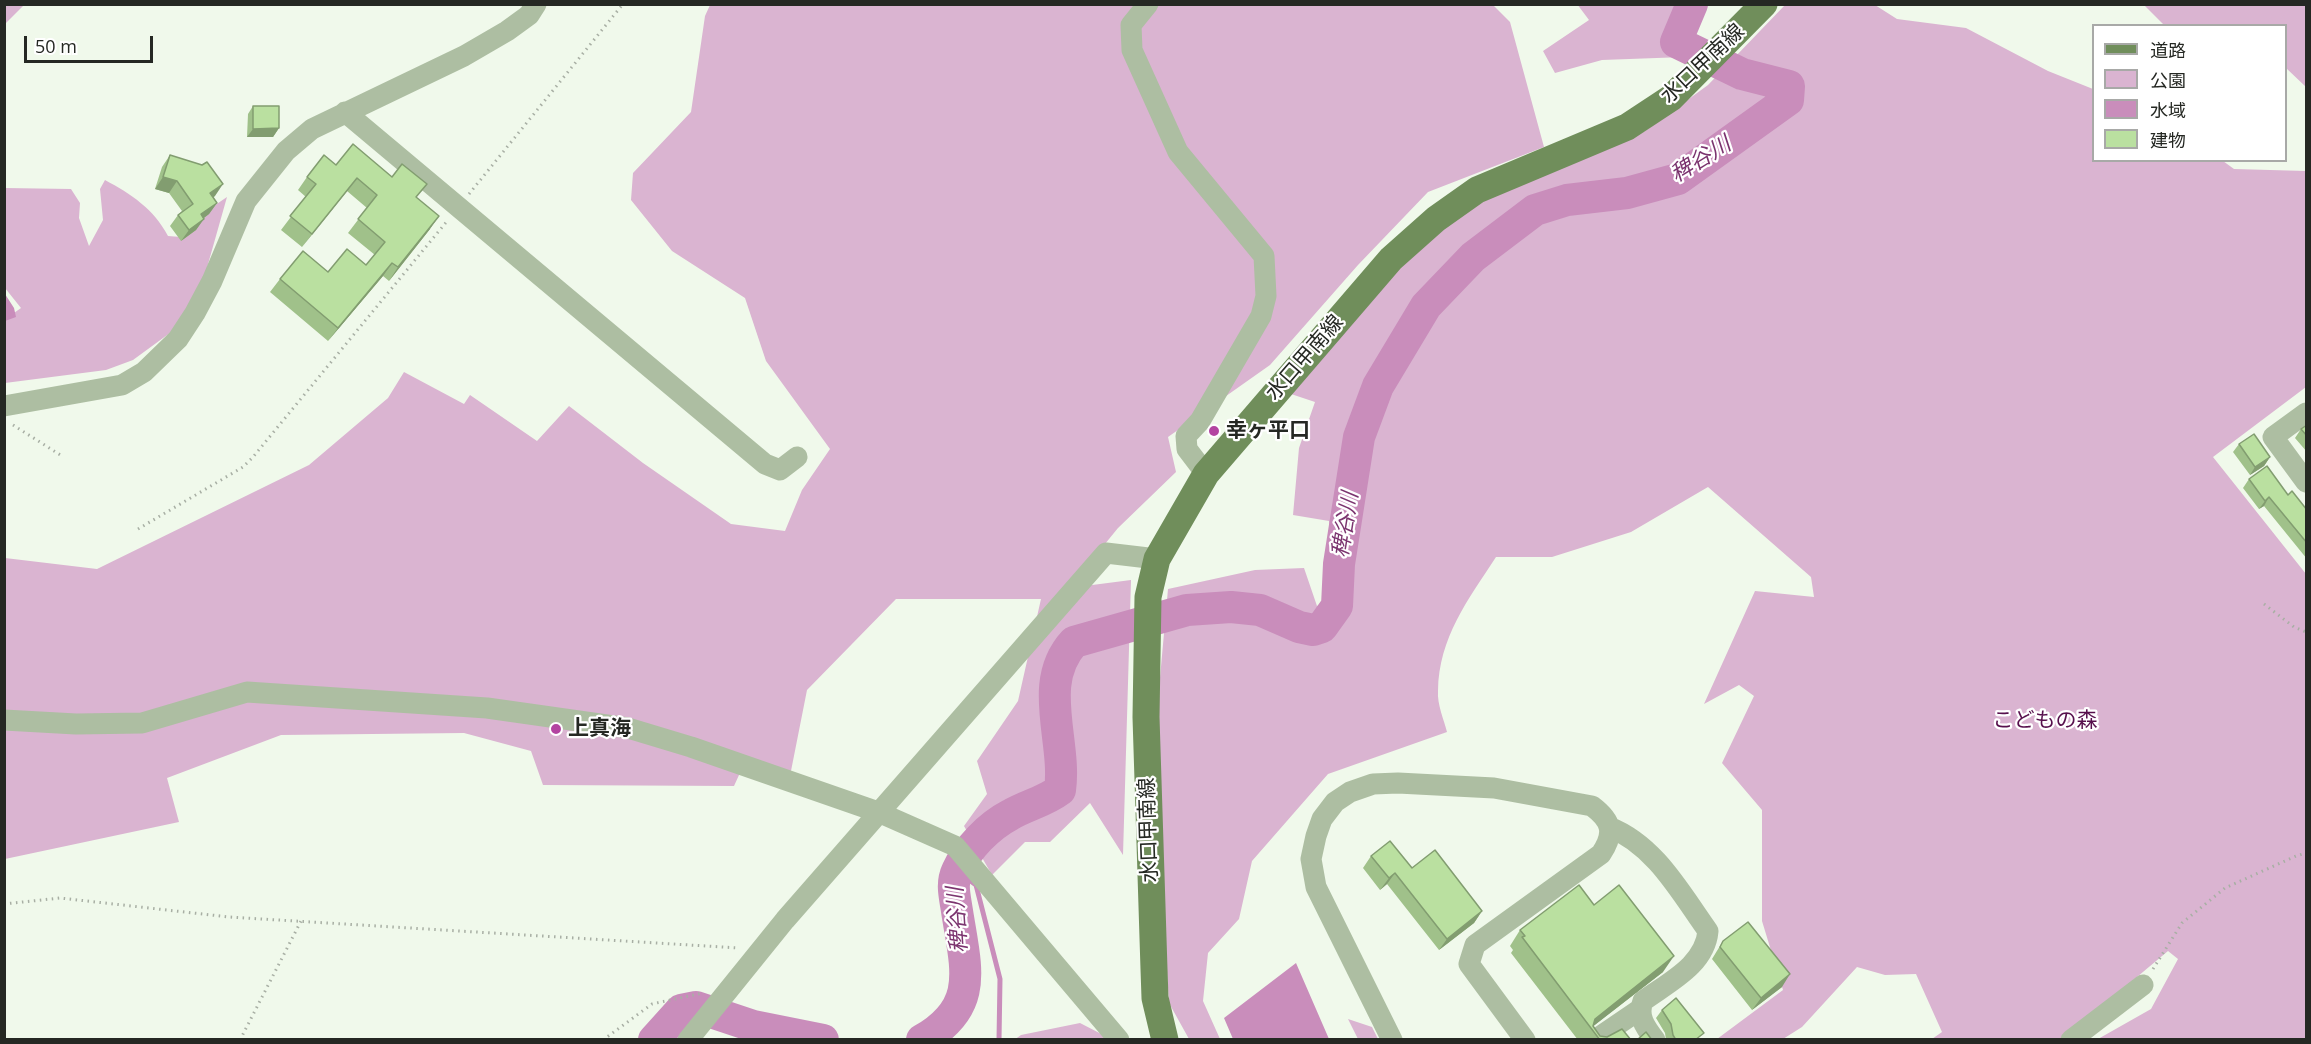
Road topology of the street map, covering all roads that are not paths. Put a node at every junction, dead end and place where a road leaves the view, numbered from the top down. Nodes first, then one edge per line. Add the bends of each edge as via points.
1 (536, 4) edge
2 (1148, 4) edge
3 (1764, 4) edge
4 (345, 112) junction
5 (4, 406) edge
6 (2307, 413) edge
7 (797, 457) dead end
8 (1206, 474) junction
9 (2307, 482) edge
10 (1157, 559) junction
11 (4, 720) edge
12 (878, 812) junction
13 (1609, 826) junction
14 (2143, 985) road end
15 (1639, 1010) junction
16 (1161, 1038) edge
17 (688, 1040) edge
18 (1119, 1040) edge
19 (1392, 1040) edge
20 (1525, 1040) edge
21 (1595, 1040) edge
22 (1655, 1040) edge
23 (2071, 1040) edge

1 - 4 street via 529,15 472,51
2 - 8 street via 1131,25 1132,50 1156,109 1178,153 1264,256 1266,296 1261,316 1200,421 1186,436 1187,449
3 - 8 main road, 水口甲南線 via 1671,98 1627,128 1477,190 1436,219 1391,259
4 - 5 street via 312,129 263,177 246,201 195,314 178,339 150,367 122,385
4 - 7 street via 765,464 780,470
6 - 9 street via 2273,437
8 - 10 main road, 水口甲南線
10 - 12 street via 1106,553
10 - 16 main road, 水口甲南線 via 1148,597 1145,658 1155,998
11 - 12 street via 142,723 246,692 487,708 628,728
12 - 17 street
12 - 18 street via 955,846
13 - 15 street via 1647,848 1708,931 1707,945 1699,959 1643,1001
13 - 19 street via 1592,806 1494,788 1373,784 1335,802 1322,819 1316,836 1311,859 1316,887
13 - 20 street via 1610,840 1601,854 1475,945 1469,964
14 - 23 street
15 - 21 street
15 - 22 street

